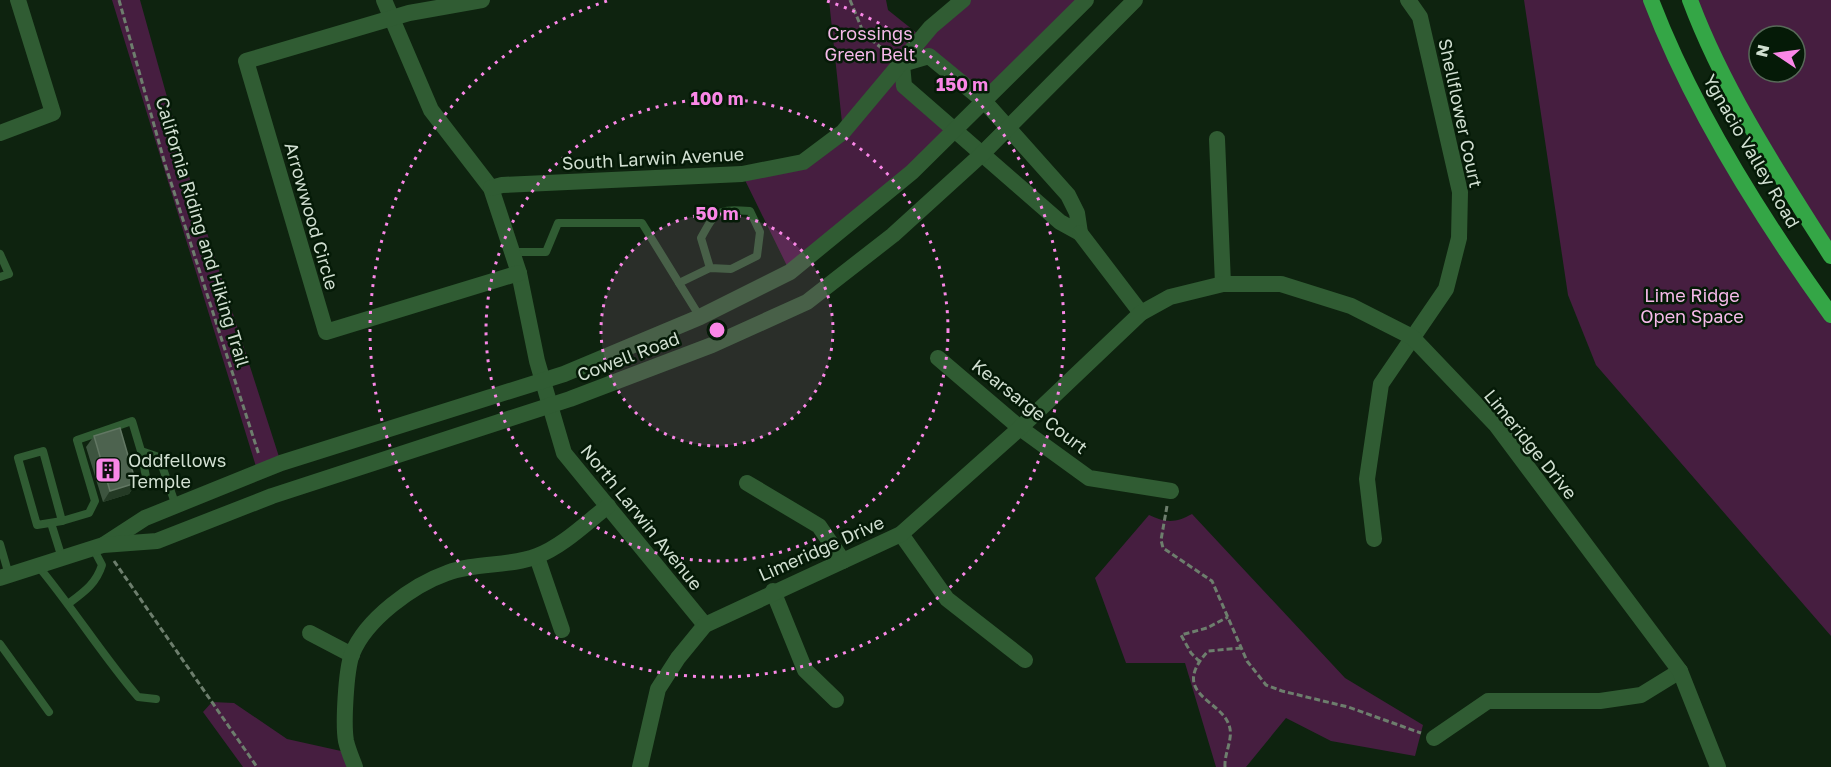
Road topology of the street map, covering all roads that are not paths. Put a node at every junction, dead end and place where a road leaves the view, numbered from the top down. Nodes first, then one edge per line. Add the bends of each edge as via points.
1 (18, 0) edge
2 (384, 0) edge
3 (483, 0) edge
4 (963, 0) edge
5 (1086, 0) edge
6 (1135, 0) edge
7 (1408, 0) edge
8 (1690, 0) edge
9 (1651, 1) edge
10 (390, 20) junction
11 (902, 64) junction
12 (985, 102) junction
13 (1008, 128) junction
14 (954, 132) junction
15 (0, 133) edge
16 (1217, 139) dead end
17 (981, 155) junction
18 (491, 188) junction
19 (1080, 233) junction
20 (512, 252) junction
21 (0, 254) edge
22 (1831, 256) edge
23 (710, 268) junction
24 (519, 273) junction
25 (0, 278) edge
26 (679, 283) junction
27 (1223, 284) junction
28 (1141, 313) junction
29 (1831, 315) edge
30 (700, 317) junction
31 (1412, 338) junction
32 (938, 358) dead end
33 (543, 381) junction
34 (549, 406) junction
35 (1020, 428) junction
36 (141, 451) junction
37 (146, 477) dead end
38 (747, 483) dead end
39 (1171, 491) road end
40 (176, 506) junction
41 (608, 506) junction
42 (62, 521) junction
43 (51, 523) junction
44 (901, 534) junction
45 (1374, 539) dead end
46 (0, 544) edge
47 (98, 547) junction
48 (537, 556) junction
49 (62, 558) junction
50 (843, 561) junction
51 (38, 566) junction
52 (5, 577) edge
53 (773, 591) junction
54 (68, 604) junction
55 (705, 625) junction
56 (562, 630) dead end
57 (310, 633) dead end
58 (0, 644) edge
59 (352, 655) junction
60 (1025, 660) dead end
61 (1680, 671) junction
62 (156, 699) dead end
63 (836, 700) dead end
64 (49, 712) dead end
65 (1434, 738) road end
66 (355, 767) edge
67 (640, 767) edge
68 (1719, 767) edge

1 - 15 street via 53,112
2 - 10 street, North Larwin Avenue
3 - 10 street
4 - 11 street, South Larwin Avenue via 931,27
5 - 12 street, Cowell Road
6 - 13 street, Cowell Road
7 - 31 street, Shellflower Court via 1420,17 1460,192 1459,238 1446,289
8 - 22 highway, Ygnacio Valley Road via 1702,32 1766,154
9 - 29 highway, Ygnacio Valley Road via 1688,81 1742,179
10 - 18 street, North Larwin Avenue via 431,110
10 - 24 street, Arrowwood Circle via 246,61 326,332
11 - 12 street via 929,56
11 - 14 street via 904,86
11 - 18 street, South Larwin Avenue via 843,132 803,162 742,174
12 - 13 street
12 - 14 street, Cowell Road
13 - 17 street, Cowell Road
13 - 19 street via 1068,195 1077,213
14 - 17 street
14 - 30 street, Cowell Road via 912,172 790,272
16 - 27 street
17 - 19 street via 1060,222
17 - 34 street, Cowell Road via 893,234 807,302 712,345
18 - 20 street, North Larwin Avenue
19 - 28 street
20 - 24 street, North Larwin Avenue
20 - 26 lane via 546,252 558,223 642,223
21 - 25 lane via 9,274
23 - 23 lane via 701,238 714,215 726,210 750,211 760,232 757,256 731,269
23 - 26 lane
24 - 33 street, North Larwin Avenue
26 - 30 lane
27 - 28 street, Limeridge Drive via 1170,297
27 - 31 street, Limeridge Drive via 1281,284 1351,306
28 - 35 street, Limeridge Drive
30 - 33 street, Cowell Road
31 - 45 street, Shellflower Court via 1381,384 1367,479
31 - 61 street, Limeridge Drive via 1496,425
32 - 35 street, Kearsarge Court
33 - 34 street, North Larwin Avenue
33 - 40 street, Cowell Road via 281,463
34 - 41 street, North Larwin Avenue via 564,453
34 - 47 street, Cowell Road via 272,496 157,541
35 - 39 street, Kearsarge Court via 1089,478
35 - 44 street, Limeridge Drive
36 - 37 lane
36 - 40 lane via 159,457
36 - 42 lane via 132,421 77,440 95,501 89,513
38 - 50 street via 819,526
40 - 47 street, Cowell Road via 145,518
41 - 48 street
41 - 55 street, North Larwin Avenue
42 - 43 lane
42 - 43 lane via 43,451 18,458 37,525
43 - 49 lane
44 - 50 street, Limeridge Drive
44 - 60 street via 946,599
46 - 52 lane
47 - 49 street, Cowell Road
47 - 54 lane via 102,565 98,576
48 - 56 street
48 - 59 street via 449,572 417,586 371,626
49 - 51 street, Cowell Road
50 - 53 street, Limeridge Drive
51 - 52 street, Cowell Road
51 - 54 lane
53 - 55 street, Limeridge Drive
53 - 63 street via 805,670
54 - 62 lane via 106,660 138,697
55 - 67 street, Limeridge Drive via 658,689
57 - 59 street
58 - 64 lane
59 - 66 street via 346,741
61 - 65 street via 1641,695 1600,701 1488,701
61 - 68 street, Limeridge Drive

